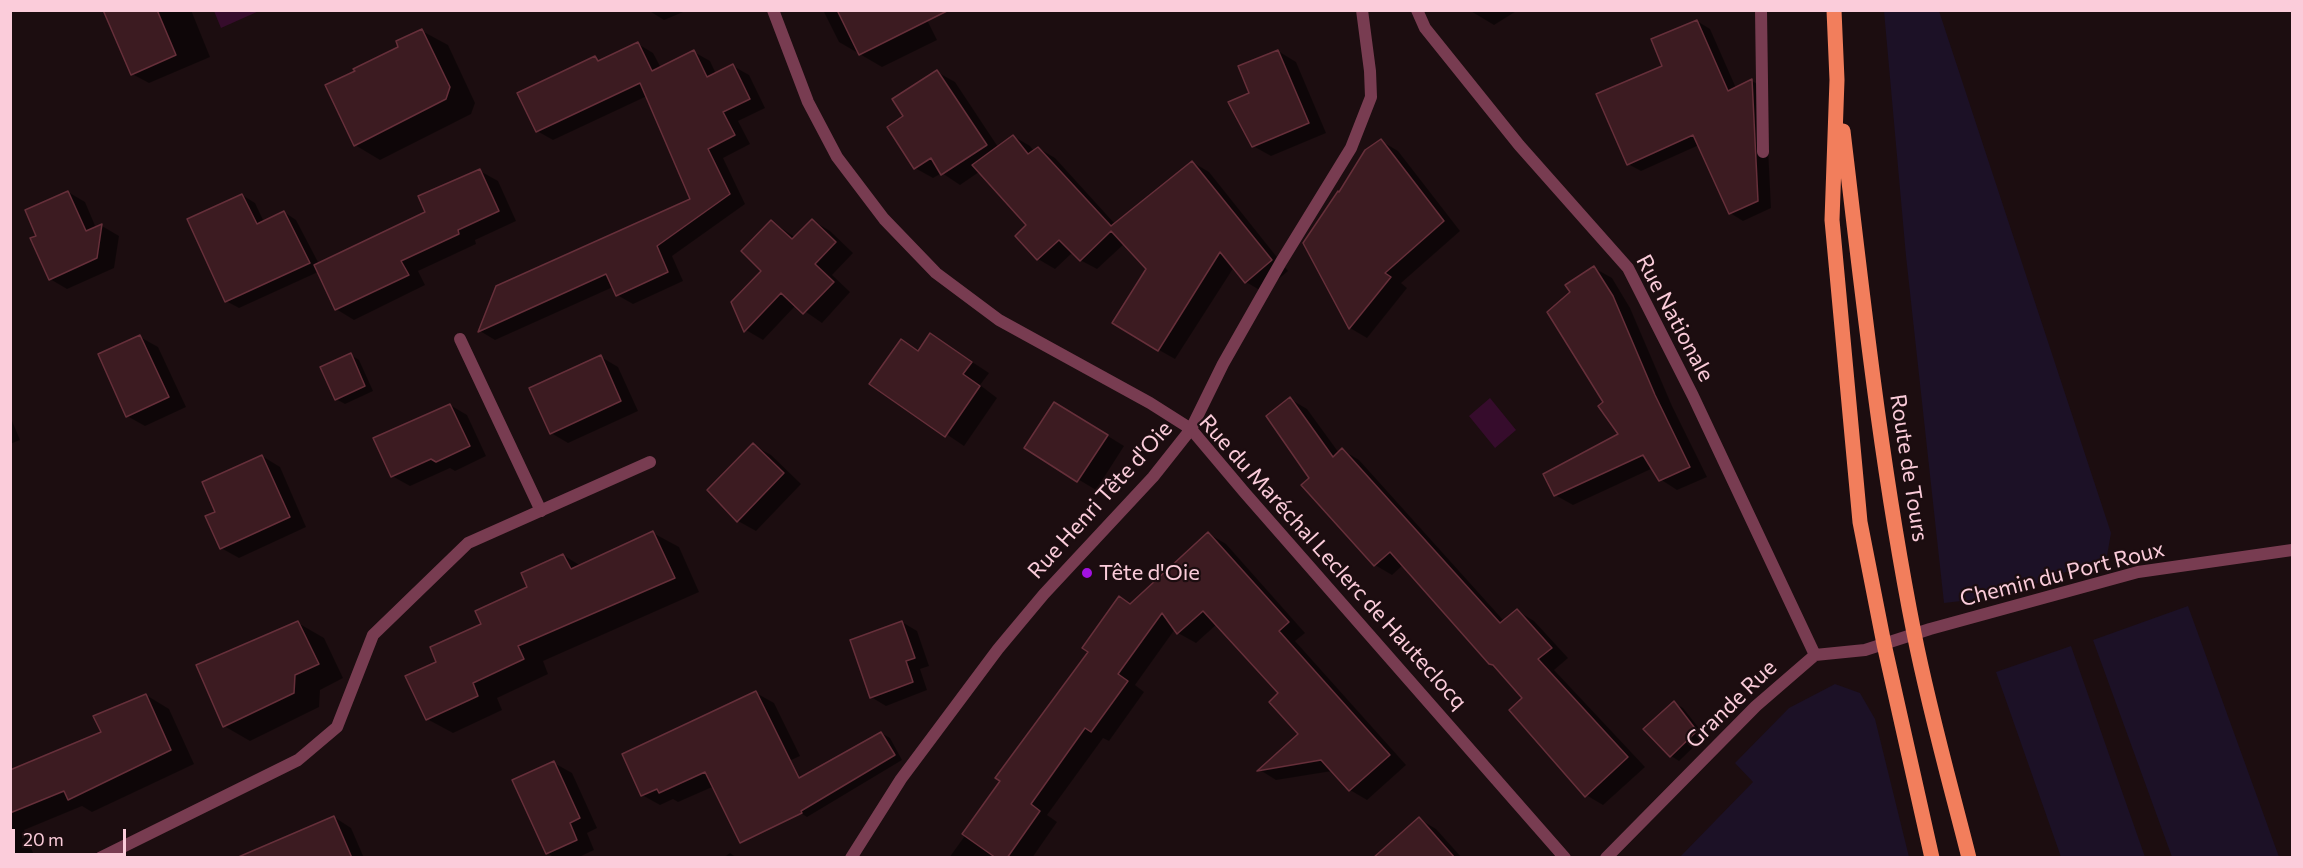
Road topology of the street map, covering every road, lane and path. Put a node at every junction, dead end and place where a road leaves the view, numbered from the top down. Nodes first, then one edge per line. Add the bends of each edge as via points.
1 (773, 10) edge
2 (1362, 10) edge
3 (1418, 10) edge
4 (1761, 10) edge
5 (1834, 10) edge
6 (1837, 80) junction
7 (1763, 152) dead end
8 (460, 339) dead end
9 (1191, 429) junction
10 (650, 462) dead end
11 (541, 511) junction
12 (2292, 550) edge
13 (1914, 635) junction
14 (1884, 644) junction
15 (1815, 655) junction
16 (100, 858) edge
17 (850, 858) edge
18 (1565, 858) edge
19 (1606, 858) edge
20 (1932, 858) edge
21 (1969, 858) edge

1 - 9 street, Rue du Maréchal Leclerc de Hauteclocq via 808,102 837,157 884,219 936,273 999,320
2 - 9 street, Rue Henri Tête d'Oie via 1371,98 1351,148 1281,262
3 - 15 street, Rue Nationale via 1425,28 1519,145 1628,268
4 - 7 street
5 - 6 main road, Route de Tours
6 - 13 main road, Route de Tours via 1870,357
6 - 14 main road, Route de Tours via 1832,220 1860,522
8 - 11 street
9 - 17 street, Rue Henri Tête d'Oie via 1153,477 998,649 901,779
9 - 18 street, Rue du Maréchal Leclerc de Hauteclocq
10 - 11 street
11 - 16 street via 468,543 373,635 337,727 298,760
12 - 13 street, Chemin du Port Roux via 2138,572
13 - 14 street
13 - 21 main road, Route de Tours
14 - 15 street
14 - 20 main road, Route de Tours
15 - 19 street, Grande Rue via 1756,706

